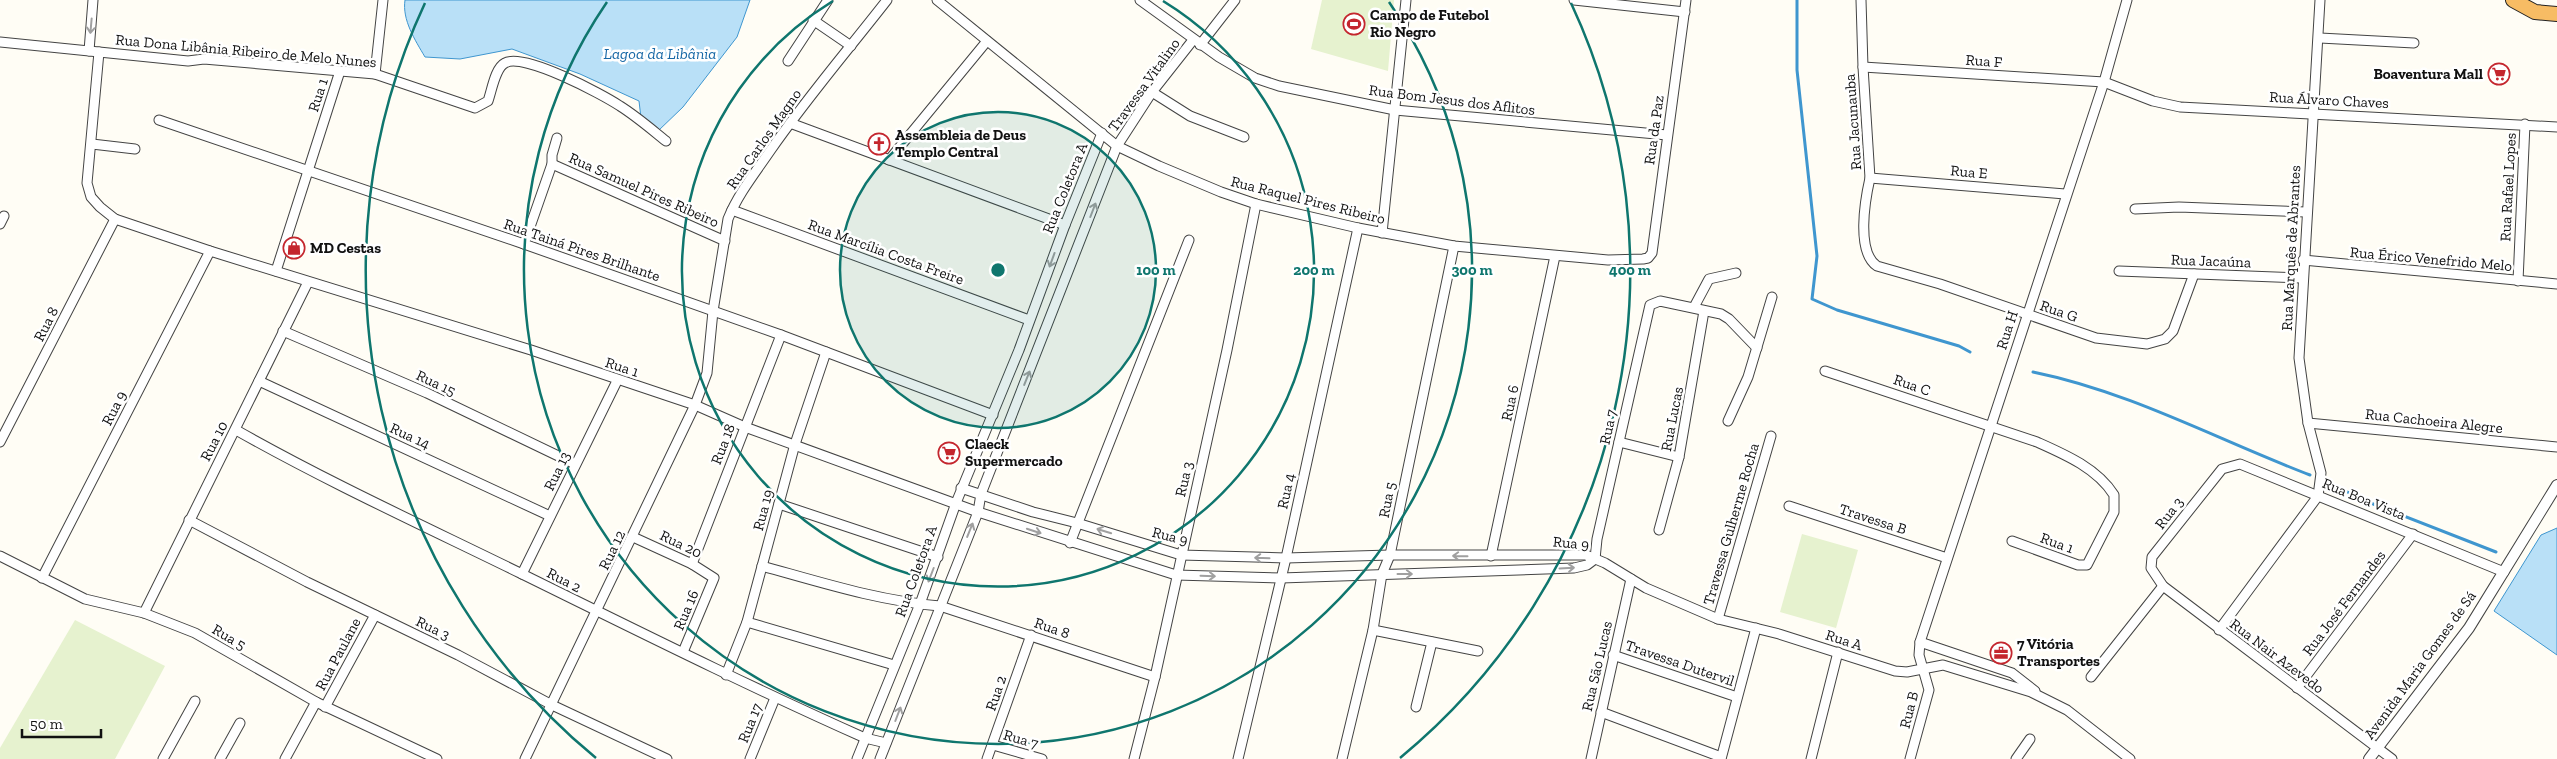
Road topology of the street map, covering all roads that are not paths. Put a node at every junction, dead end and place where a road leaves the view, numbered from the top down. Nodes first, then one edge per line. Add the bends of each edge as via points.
1 (93, 0) edge
2 (383, 0) edge
3 (828, 0) edge
4 (887, 0) edge
5 (937, 0) edge
6 (1140, 0) edge
7 (1235, 0) edge
8 (1406, 0) edge
9 (1574, 0) edge
10 (1686, 0) edge
11 (1861, 0) edge
12 (2127, 0) edge
13 (2320, 0) edge
14 (2513, 0) edge
15 (1685, 12) junction
16 (2557, 14) edge
17 (813, 20) junction
18 (2320, 38) junction
19 (987, 41) junction
20 (0, 42) edge
21 (1197, 42) junction
22 (2414, 43) dead end
23 (851, 46) junction
24 (94, 52) junction
25 (788, 61) dead end
26 (1863, 67) junction
27 (340, 71) junction
28 (375, 74) junction
29 (2104, 82) junction
30 (1152, 92) junction
31 (1395, 110) junction
32 (2313, 112) junction
33 (159, 120) dead end
34 (790, 123) junction
35 (2525, 124) junction
36 (2557, 127) edge
37 (1102, 134) junction
38 (1667, 136) junction
39 (1244, 137) dead end
40 (557, 138) dead end
41 (666, 141) dead end
42 (92, 144) junction
43 (1117, 146) junction
44 (135, 149) dead end
45 (889, 160) junction
46 (552, 164) junction
47 (307, 172) junction
48 (1870, 178) junction
49 (2065, 194) junction
50 (1256, 204) junction
51 (2135, 209) dead end
52 (732, 210) junction
53 (2306, 212) junction
54 (4, 216) dead end
55 (115, 219) junction
56 (0, 224) edge
57 (1065, 225) junction
58 (1358, 228) junction
59 (1382, 233) junction
60 (1188, 240) dead end
61 (725, 241) junction
62 (524, 244) junction
63 (1454, 246) junction
64 (210, 251) junction
65 (1555, 256) junction
66 (1643, 259) joint
67 (2303, 260) junction
68 (1877, 266) joint
69 (276, 271) junction
70 (2119, 271) dead end
71 (1736, 273) dead end
72 (2194, 274) junction
73 (2302, 278) junction
74 (2518, 280) junction
75 (308, 282) junction
76 (2557, 284) edge
77 (1772, 297) dead end
78 (1694, 307) junction
79 (713, 311) junction
80 (1704, 311) junction
81 (2027, 314) junction
82 (1029, 320) junction
83 (283, 331) junction
84 (781, 335) junction
85 (1757, 348) junction
86 (826, 352) junction
87 (1825, 371) dead end
88 (617, 381) junction
89 (259, 382) junction
90 (1002, 393) junction
91 (1019, 398) junction
92 (695, 405) junction
93 (994, 415) junction
94 (1728, 421) dead end
95 (2308, 422) junction
96 (1990, 426) junction
97 (745, 427) junction
98 (236, 430) junction
99 (1771, 436) dead end
100 (0, 442) edge
101 (1619, 442) junction
102 (795, 444) junction
103 (2557, 447) edge
104 (1679, 456) junction
105 (575, 464) junction
106 (2216, 477) joint
107 (2557, 485) edge
108 (962, 488) junction
109 (981, 494) junction
110 (2318, 496) junction
111 (956, 503) junction
112 (779, 504) junction
113 (1789, 506) dead end
114 (978, 512) junction
115 (550, 516) junction
116 (189, 520) junction
117 (1077, 523) junction
118 (1659, 530) dead end
119 (2413, 534) junction
120 (633, 537) junction
121 (2012, 541) dead end
122 (1070, 542) junction
123 (1181, 555) junction
124 (1390, 555) junction
125 (0, 556) edge
126 (1491, 556) junction
127 (938, 557) junction
128 (1286, 558) junction
129 (1947, 558) junction
130 (1595, 559) junction
131 (2090, 561) joint
132 (692, 564) junction
133 (762, 566) junction
134 (2151, 568) joint
135 (2504, 572) junction
136 (522, 574) junction
137 (1382, 574) junction
138 (1176, 575) junction
139 (42, 578) junction
140 (714, 578) joint
141 (1281, 578) junction
142 (1631, 579) junction
143 (2163, 586) junction
144 (920, 604) junction
145 (940, 606) junction
146 (598, 612) junction
147 (144, 613) junction
148 (375, 615) junction
149 (1718, 619) junction
150 (746, 622) junction
151 (1756, 628) junction
152 (1373, 630) junction
153 (2219, 630) junction
154 (1031, 635) junction
155 (1432, 642) junction
156 (1920, 642) junction
157 (1478, 651) dead end
158 (683, 652) junction
159 (1838, 652) junction
160 (1614, 655) junction
161 (894, 665) junction
162 (1923, 668) junction
163 (726, 675) junction
164 (1155, 677) junction
165 (2091, 677) dead end
166 (2297, 688) junction
167 (1737, 697) junction
168 (775, 698) junction
169 (2046, 698) junction
170 (195, 702) dead end
171 (316, 702) junction
172 (552, 705) junction
173 (325, 707) junction
174 (1416, 707) dead end
175 (1601, 712) junction
176 (240, 723) dead end
177 (865, 738) junction
178 (2030, 739) dead end
179 (886, 744) junction
180 (993, 745) junction
181 (2378, 748) junction
182 (1721, 758) edge
183 (163, 759) edge
184 (220, 759) edge
185 (285, 759) edge
186 (437, 759) edge
187 (525, 759) edge
188 (667, 759) edge
189 (750, 759) edge
190 (857, 759) edge
191 (880, 759) edge
192 (987, 759) edge
193 (1042, 759) edge
194 (1134, 759) edge
195 (1238, 759) edge
196 (1342, 759) edge
197 (1591, 759) edge
198 (1811, 759) edge
199 (1910, 759) edge
200 (2016, 759) edge
201 (2130, 759) edge
202 (2369, 759) edge
203 (2392, 759) edge

1 -> 24 street
2 - 28 street
3 - 17 street
4 - 23 street, Rua Carlos Magno
5 - 19 street, Rua Raquel Pires Ribeiro
6 - 21 street, Rua Bom Jesus dos Aflitos
7 - 21 street, Travessa Vitalino
8 - 31 street
9 - 15 street
10 - 15 street, Rua da Paz
11 - 26 street, Rua Jacunauba
12 - 29 street, Rua H
13 - 18 street, Rua Marquês de Abrantes
14 - 16 highway via 2535,12
15 - 38 street, Rua da Paz
17 - 23 street
17 - 25 street
18 - 22 street
18 - 32 street, Rua Marquês de Abrantes
19 - 37 street, Rua Raquel Pires Ribeiro
19 - 45 street
20 - 24 street, Rua Dona Libânia Ribeiro de Melo Nunes
21 - 30 street, Travessa Vitalino
21 - 31 street, Rua Bom Jesus dos Aflitos via 1255,78
23 - 34 street, Rua Carlos Magno
24 - 27 street, Rua Dona Libânia Ribeiro de Melo Nunes
24 - 42 street
26 - 29 street, Rua F
26 - 48 street, Rua Jacunauba
27 - 28 street, Rua Dona Libânia Ribeiro de Melo Nunes
27 - 47 street, Rua 1
28 - 41 street, Rua Dona Libânia Ribeiro de Melo Nunes via 475,108 488,101 500,67 515,60 591,89 622,107
29 - 32 street, Rua Álvaro Chaves via 2153,101 2180,107
29 - 49 street, Rua H
30 - 39 street via 1190,116
30 - 43 street, Travessa Vitalino
31 - 38 street, Rua Bom Jesus dos Aflitos
31 - 59 street
32 - 35 street, Rua Álvaro Chaves
32 - 53 street, Rua Marquês de Abrantes
33 - 47 street, Rua Tainá Pires Brilhante
34 - 45 street
34 - 52 street, Rua Carlos Magno
35 - 36 street, Rua Álvaro Chaves
35 - 74 street, Rua Rafael Lopes
37 - 43 street, Rua Raquel Pires Ribeiro
37 - 57 street, Rua Coletora A
38 - 66 street, Rua da Paz via 1652,253
40 - 46 street
42 - 44 street
42 - 55 street, Rua 1 via 87,183 89,191 100,208
43 - 50 street, Rua Raquel Pires Ribeiro via 1158,166
91 -> 43 street
45 - 57 street
46 - 61 street, Rua Samuel Pires Ribeiro
46 - 62 street
47 - 62 street, Rua Tainá Pires Brilhante
47 - 69 street, Rua 1
48 - 49 street, Rua E
48 - 68 street, Rua Jacunauba via 1864,242 1870,262
49 - 81 street, Rua H
50 - 58 street, Rua Raquel Pires Ribeiro
50 - 123 street, Rua 3
51 - 53 street via 2179,207
52 - 61 street, Rua Carlos Magno
52 - 82 street, Rua Marcília Costa Freire
53 - 67 street, Rua Marquês de Abrantes
54 - 56 street
55 - 64 street, Rua 1
55 - 100 street, Rua 8
57 -> 82 street, Rua Coletora A
58 - 59 street, Rua Raquel Pires Ribeiro
58 - 128 street, Rua 4
59 - 63 street, Rua Raquel Pires Ribeiro
60 - 117 street
61 - 79 street, Rua Carlos Magno
62 - 79 street, Rua Tainá Pires Brilhante
63 - 65 street, Rua Raquel Pires Ribeiro
63 - 124 street, Rua 5
64 - 69 street, Rua 1
64 - 139 street, Rua 9
65 - 66 street, Rua Raquel Pires Ribeiro
65 - 126 street, Rua 6
67 - 73 street, Rua Marquês de Abrantes
67 - 74 street, Rua Érico Venefrido Melo
68 - 81 street, Rua G
69 - 75 street, Rua 1
70 - 72 street, Rua Jacaúna
71 - 78 street via 1709,279
72 - 73 street, Rua Jacaúna
72 - 81 street, Rua G via 2173,331 2156,343 2096,338
73 - 95 street, Rua Marquês de Abrantes via 2299,358
74 - 76 street, Rua Érico Venefrido Melo
75 - 83 street, Rua 10
75 - 88 street, Rua 1 via 531,350
77 - 85 street
78 - 80 street
78 - 101 street, Rua 7 via 1660,301 1648,308
79 - 84 street, Rua Tainá Pires Brilhante
79 - 92 street, Rua Carlos Magno via 706,373
80 - 85 street via 1725,316
80 - 104 street, Rua Lucas
81 - 96 street, Rua H
82 - 90 street, Rua Coletora A
83 - 89 street, Rua 10
83 - 105 street, Rua 15 via 427,393
84 - 86 street, Rua Tainá Pires Brilhante
84 - 97 street, Rua 18
85 - 94 street
86 - 93 street, Rua Tainá Pires Brilhante
86 - 102 street, Rua 19
87 - 96 street, Rua C
88 - 92 street, Rua 1
88 - 105 street, Rua 13
89 - 98 street, Rua 10
89 - 115 street, Rua 14
90 - 91 street
90 - 93 street, Rua Coletora A
91 - 109 street
92 - 97 street, Rua 1
92 - 120 street, Rua 12
93 - 108 street, Rua Coletora A
95 - 103 street, Rua Cachoeira Alegre
95 - 110 street, Rua Marquês de Abrantes via 2321,473
96 - 129 street, Rua H
96 - 131 street, Rua C via 2065,454 2092,471 2110,489 2115,503 2114,512
97 - 102 street, Rua 1
97 - 132 street, Rua 18
98 - 116 street, Rua 10
98 - 136 street, Rua 2 via 302,467
99 - 149 street, Travessa Gulherme Rocha
101 - 104 street
101 - 130 street, Rua 7
102 - 111 street, Rua 1
102 - 112 street, Rua 19
104 - 118 street, Rua Lucas
105 - 115 street, Rua 13
106 - 110 street, Rua Boa Vista via 2227,466 2240,464
106 - 134 street, Rua 3 via 2152,557
107 - 135 street, Avenida Maria Gomes de Sá
108 - 109 street, Rua 9
108 - 111 street, Rua Coletora A
109 - 114 street
109 - 117 street, Rua 9
110 - 119 street, Rua Boa Vista
110 - 153 street
111 - 114 street, Rua 9
111 - 127 street, Rua Coletora A
112 - 127 street
112 - 133 street, Rua 19
113 - 129 street, Travessa B
114 -> 122 street, Rua 9
145 -> 114 street
115 - 136 street, Rua 13
116 - 147 street, Rua 10
116 - 148 street, Rua 3
117 - 122 street
123 -> 117 street, Rua 9
119 - 135 street, Rua Boa Vista
119 - 166 street, Rua José Fernandes
120 - 132 street, Rua 20
120 - 146 street, Rua 12
121 - 131 street, Rua 1 via 2078,565 2087,565
122 - 138 street, Rua 9
128 -> 123 street, Rua 9
123 - 138 street, Rua 3
126 -> 124 street, Rua 9
124 - 128 street, Rua 9
124 - 137 street, Rua 5
125 - 139 street, Rua 5
126 - 130 street, Rua 9 via 1574,554
127 -> 144 street, Rua Coletora A
128 - 141 street, Rua 4
129 - 156 street, Rua H
137 -> 130 street, Rua 9 via 1574,568
130 - 142 street, Rua A
132 - 140 street, Rua 20
133 - 144 street, Rua 8 via 843,589
133 - 150 street, Rua 19
134 - 143 street, Rua Nair Azevedo
135 - 181 street, Avenida Maria Gomes de Sá via 2469,628
136 - 146 street, Rua 2
137 - 141 street, Rua 9
137 - 152 street, Rua 5
138 -> 141 street, Rua 9
138 - 164 street, Rua 3
139 - 147 street, Rua 5 via 85,599
140 - 158 street, Rua 16
141 - 195 street, Rua 4
142 - 149 street, Rua A
142 - 160 street, Rua São Lucas
143 - 153 street, Rua Nair Azevedo
143 - 165 street
144 - 145 street, Rua 8
144 - 161 street, Rua Coletora A
145 - 154 street, Rua 8
179 -> 145 street
146 - 158 street, Rua 2
146 - 172 street, Rua 12
147 - 171 street, Rua 5 via 195,633
148 - 172 street, Rua 3
148 - 173 street, Rua Paulane
149 - 151 street, Rua A
150 - 161 street
150 - 163 street, Rua 19
151 - 159 street, Rua A
151 - 167 street
152 - 155 street
152 - 196 street, Rua 5
153 - 166 street, Rua Nair Azevedo
154 - 164 street, Rua 8
154 - 180 street, Rua 2
155 - 157 street
155 - 174 street
156 - 162 street, Rua H via 1918,655
156 - 169 street via 2012,673
158 - 163 street, Rua 2
159 - 162 street, Rua A via 1895,671
159 - 198 street
160 - 167 street, Travessa Dutervil
160 - 175 street, Rua São Lucas
161 - 177 street, Rua Coletora A
162 - 169 street, Rua A via 1943,665
162 - 199 street, Rua B via 1929,690
163 - 168 street, Rua 2
164 - 194 street, Rua 3
166 - 181 street, Rua Nair Azevedo
167 - 182 street
168 - 177 street, Rua 2
168 - 189 street, Rua 17
169 - 201 street
170 - 183 street
171 - 173 street, Rua 5
171 - 185 street, Rua Paulane
172 - 187 street, Rua 12
172 - 188 street, Rua 3
173 - 186 street, Rua 5
175 - 182 street
175 - 197 street, Rua São Lucas
176 - 184 street
177 - 179 street, Rua 2
177 - 190 street, Rua Coletora A
178 - 200 street
179 - 191 street
180 - 192 street, Rua 2
180 - 193 street, Rua 7
181 - 202 street, Avenida Maria Gomes de Sá
181 - 203 street, Rua Nair Azevedo

